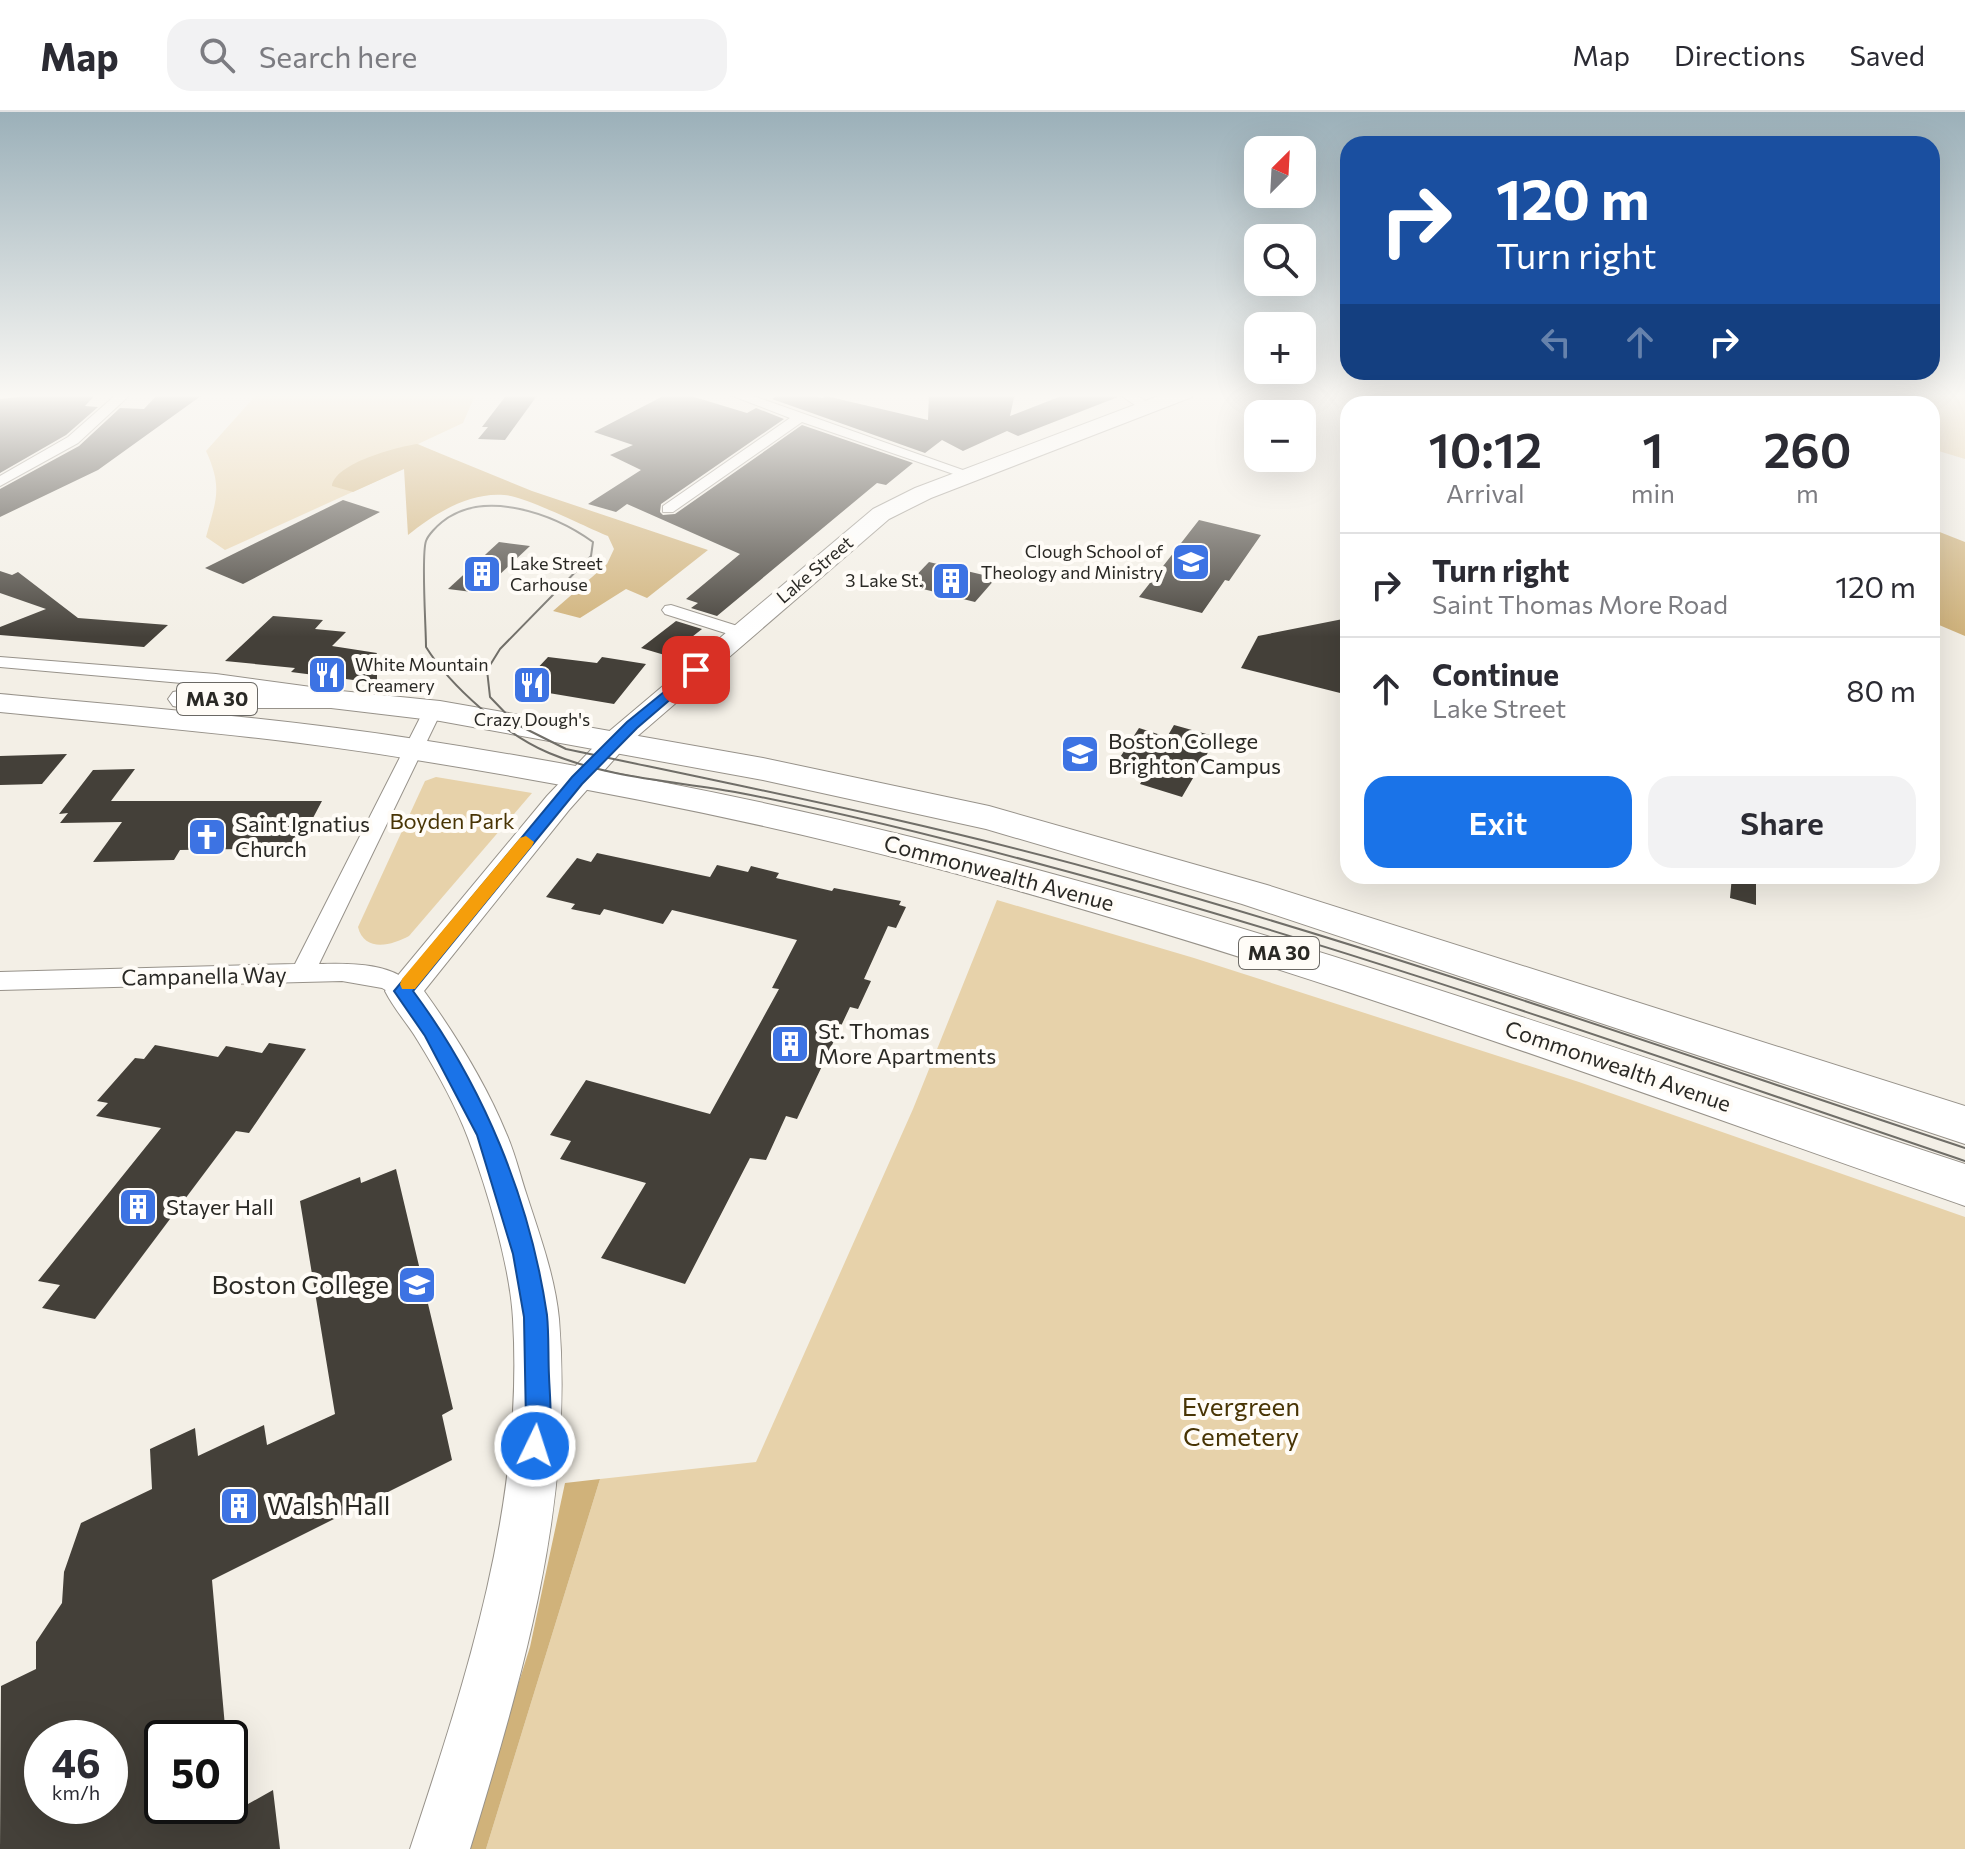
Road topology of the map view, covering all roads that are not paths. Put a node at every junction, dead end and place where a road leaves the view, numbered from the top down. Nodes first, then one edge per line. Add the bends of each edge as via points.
1 (718, 474) edge
2 (970, 475) edge
3 (668, 509) dead end
4 (671, 610) dead end
5 (741, 633) junction
6 (0, 662) edge
7 (376, 702) junction
8 (0, 703) edge
9 (433, 710) junction
10 (616, 740) junction
11 (414, 749) junction
12 (577, 780) junction
13 (302, 974) junction
14 (0, 981) edge
15 (403, 991) junction
16 (1965, 1125) edge
17 (1965, 1185) edge
18 (440, 1849) edge

1 - 3 street
2 - 5 street, Lake Street via 881,514
4 - 5 street
5 - 10 street, Lake Street
6 - 7 street, Commonwealth Avenue via 216,680
7 - 8 main road, Commonwealth Avenue / MA 30 via 305,698
7 - 9 main road, Commonwealth Avenue / MA 30
8 - 11 main road, Commonwealth Avenue / MA 30
9 - 10 main road, Commonwealth Avenue / MA 30
9 - 11 street
10 - 12 street, Lake Street
10 - 16 main road, Commonwealth Avenue / MA 30 via 906,799 1075,840
11 - 12 main road, Commonwealth Avenue / MA 30
11 - 13 street
12 - 15 street, Lake Street
12 - 17 main road, Commonwealth Avenue / MA 30 via 911,849 1181,923
13 - 14 street, Campanella Way
13 - 15 street, Campanella Way via 356,973 389,980
15 - 18 street via 432,1031 487,1134 524,1254 536,1317 538,1423 521,1564 491,1688

